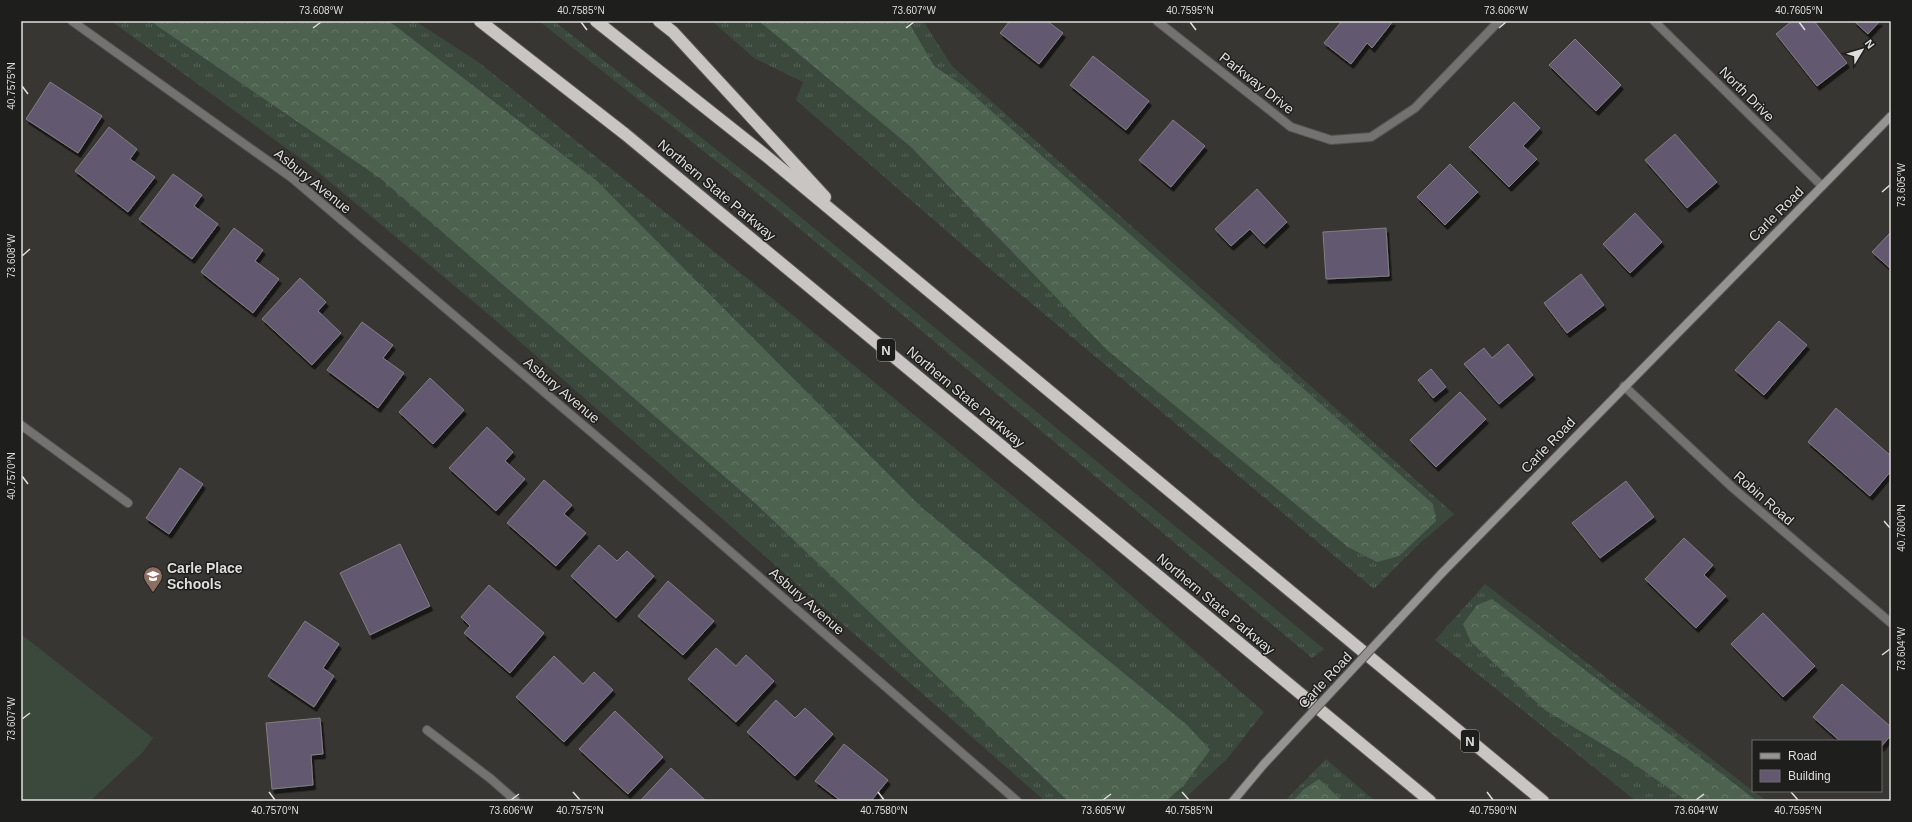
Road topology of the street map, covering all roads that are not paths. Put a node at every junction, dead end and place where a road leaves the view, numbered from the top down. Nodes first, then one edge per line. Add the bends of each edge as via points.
1 (72, 21) edge
2 (480, 21) edge
3 (596, 21) edge
4 (659, 21) edge
5 (1157, 21) edge
6 (1499, 21) edge
7 (1654, 21) edge
8 (1891, 116) edge
9 (1822, 186) junction
10 (857, 231) junction
11 (1624, 386) junction
12 (21, 425) edge
13 (128, 503) dead end
14 (1891, 623) edge
15 (427, 730) dead end
16 (516, 801) edge
17 (1017, 801) edge
18 (1233, 801) edge
19 (1430, 801) edge
20 (1543, 801) edge

1 - 17 street, Asbury Avenue via 292,178 649,481
2 - 19 highway, Northern State Parkway / N via 625,134
3 - 10 highway, N
4 - 10 highway via 673,32
5 - 6 street, Parkway Drive via 1291,127 1331,140 1371,137 1415,108
7 - 9 street, North Drive
8 - 9 street, Carle Road
9 - 11 street, Carle Road
10 - 20 highway, N
11 - 14 street, Robin Road via 1733,488
11 - 18 street, Carle Road, bridge via 1442,573 1264,764
12 - 13 street
15 - 16 street

